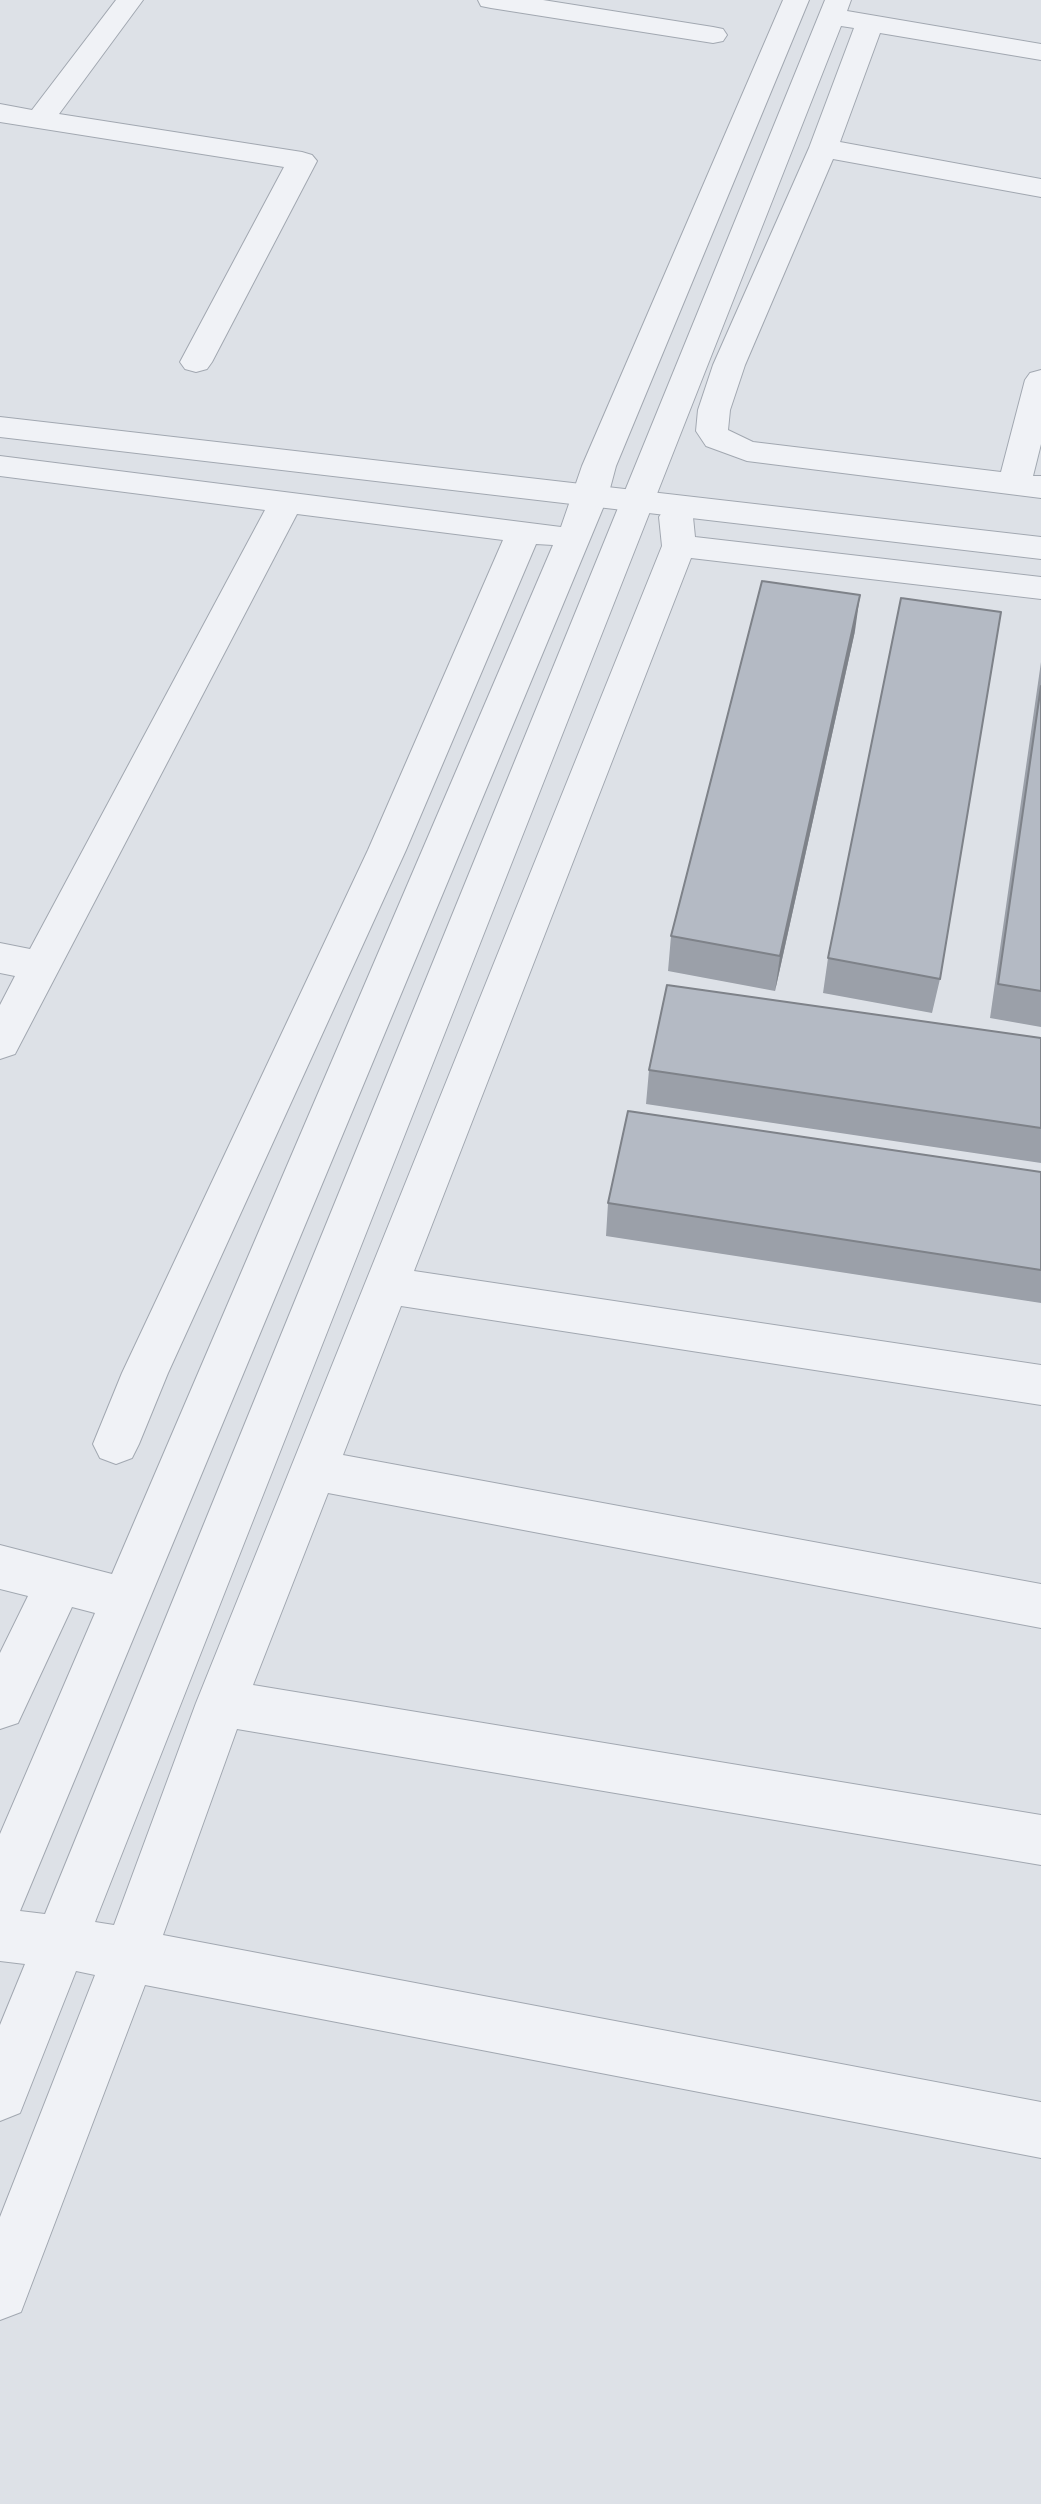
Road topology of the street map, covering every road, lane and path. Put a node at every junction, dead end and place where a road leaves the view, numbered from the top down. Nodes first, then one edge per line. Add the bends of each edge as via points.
1 (130, 0) edge
2 (491, 0) edge
3 (794, 5) edge
4 (843, 8) edge
5 (1041, 34) edge
6 (713, 35) dead end
7 (1041, 52) edge
8 (0, 113) edge
9 (40, 119) junction
10 (823, 148) junction
11 (1041, 188) edge
12 (196, 362) dead end
13 (1041, 380) edge
14 (0, 397) edge
15 (0, 427) edge
16 (0, 466) edge
17 (595, 481) junction
18 (1028, 486) edge
19 (286, 502) junction
20 (661, 507) junction
21 (1041, 517) edge
22 (524, 532) junction
23 (573, 538) junction
24 (1041, 548) edge
25 (1041, 588) edge
26 (0, 958) edge
27 (41, 966) junction
28 (0, 1043) edge
29 (386, 1285) junction
30 (1041, 1385) edge
31 (116, 1444) dead end
32 (314, 1470) junction
33 (0, 1567) edge
34 (59, 1582) junction
35 (125, 1599) junction
36 (1041, 1606) edge
37 (221, 1703) junction
38 (0, 1706) edge
39 (1041, 1840) edge
40 (0, 1896) edge
41 (0, 1935) edge
42 (61, 1942) junction
43 (129, 1956) junction
44 (0, 2093) edge
45 (1041, 2130) edge
46 (0, 2291) edge

1 - 9 street
2 - 6 street
3 - 4 street
3 - 17 street
4 - 5 street
4 - 7 street
4 - 10 street
4 - 20 street
8 - 9 street
9 - 12 street via 302,161
10 - 11 street
10 - 18 street via 729,365 712,431 747,451
13 - 18 street
14 - 17 street
15 - 17 street
16 - 19 street
17 - 20 street
17 - 23 street
19 - 22 street
19 - 27 street
20 - 21 street
20 - 24 street
20 - 25 street
20 - 29 street
20 - 42 street
22 - 23 street
22 - 31 street via 387,850
23 - 35 street
26 - 27 street
27 - 28 street
29 - 30 street
29 - 32 street
32 - 36 street
32 - 37 street
33 - 34 street
34 - 35 street
34 - 38 street
35 - 40 street
37 - 39 street
37 - 43 street
41 - 42 street
42 - 43 street
42 - 44 street
43 - 45 street
43 - 46 street

